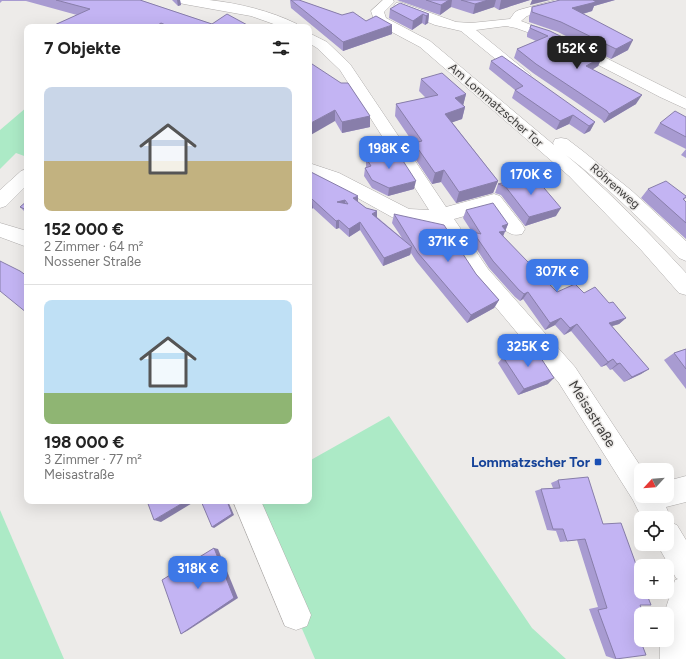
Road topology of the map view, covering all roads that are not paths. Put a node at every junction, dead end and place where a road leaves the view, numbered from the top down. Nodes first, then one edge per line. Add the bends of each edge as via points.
1 (184, 0) edge
2 (570, 0) edge
3 (386, 1) edge
4 (513, 23) junction
5 (287, 24) edge
6 (464, 27) junction
7 (312, 39) edge
8 (534, 81) edge
9 (686, 104) edge
10 (514, 120) junction
11 (312, 170) edge
12 (24, 178) edge
13 (0, 201) edge
14 (443, 216) junction
15 (515, 229) dead end
16 (0, 230) edge
17 (24, 238) edge
18 (686, 253) edge
19 (686, 288) edge
20 (634, 471) edge
21 (686, 489) edge
22 (674, 493) edge
23 (248, 504) edge
24 (674, 547) edge
25 (686, 568) edge
26 (686, 591) edge
27 (296, 615) dead end
28 (676, 659) edge

1 - 5 street via 261,15
2 - 4 street via 523,12
3 - 6 street via 453,26
3 - 10 street, Am Lommatzscher Tor via 378,11 380,20 425,44
4 - 6 street via 500,22
4 - 9 street via 552,36
6 - 8 street
7 - 14 street, Meisastraße via 345,67
10 - 18 street, Röhrenweg via 538,127 593,166
10 - 19 street, Am Lommatzscher Tor via 575,172 649,246
11 - 14 street via 332,177 406,216
12 - 13 street
14 - 15 street via 494,201
14 - 20 street, Meisastraße via 481,275 568,375
16 - 17 street
21 - 22 street
23 - 27 street
24 - 25 street
26 - 28 street via 675,639

